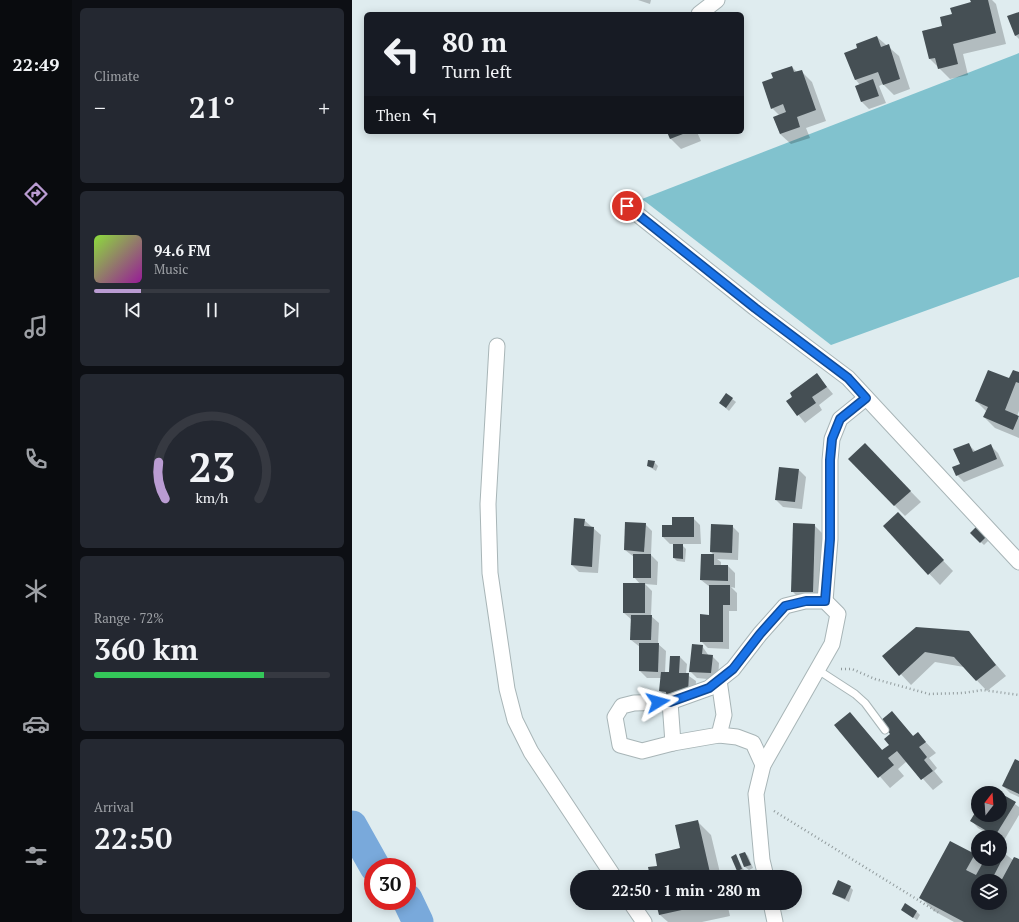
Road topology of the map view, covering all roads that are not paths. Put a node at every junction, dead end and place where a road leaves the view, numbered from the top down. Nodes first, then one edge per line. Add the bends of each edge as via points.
1 (717, 0) edge
2 (702, 12) edge
3 (627, 206) dead end
4 (497, 346) dead end
5 (866, 398) junction
6 (1019, 562) edge
7 (825, 601) junction
8 (818, 670) junction
9 (719, 680) junction
10 (670, 702) junction
11 (885, 730) dead end
12 (719, 735) junction
13 (673, 743) junction
14 (763, 765) junction
15 (609, 870) edge
16 (764, 870) edge
17 (636, 910) edge
18 (772, 910) edge
19 (644, 922) edge
20 (775, 922) edge

1 - 2 street
3 - 5 street via 848,378
4 - 15 street via 488,504 490,573 507,689 515,720 531,752
5 - 6 street
5 - 7 street via 840,419 832,439 830,539
7 - 8 street via 838,614 832,644
7 - 9 street via 806,601 785,606 733,669
8 - 11 lane via 855,694
8 - 14 street
9 - 10 street via 709,688
9 - 12 street via 724,715
10 - 13 street
10 - 13 street via 622,706 615,717 620,745 642,751
12 - 13 street
12 - 14 street via 737,737 753,743
14 - 16 street via 756,794
17 - 19 street
18 - 20 street

